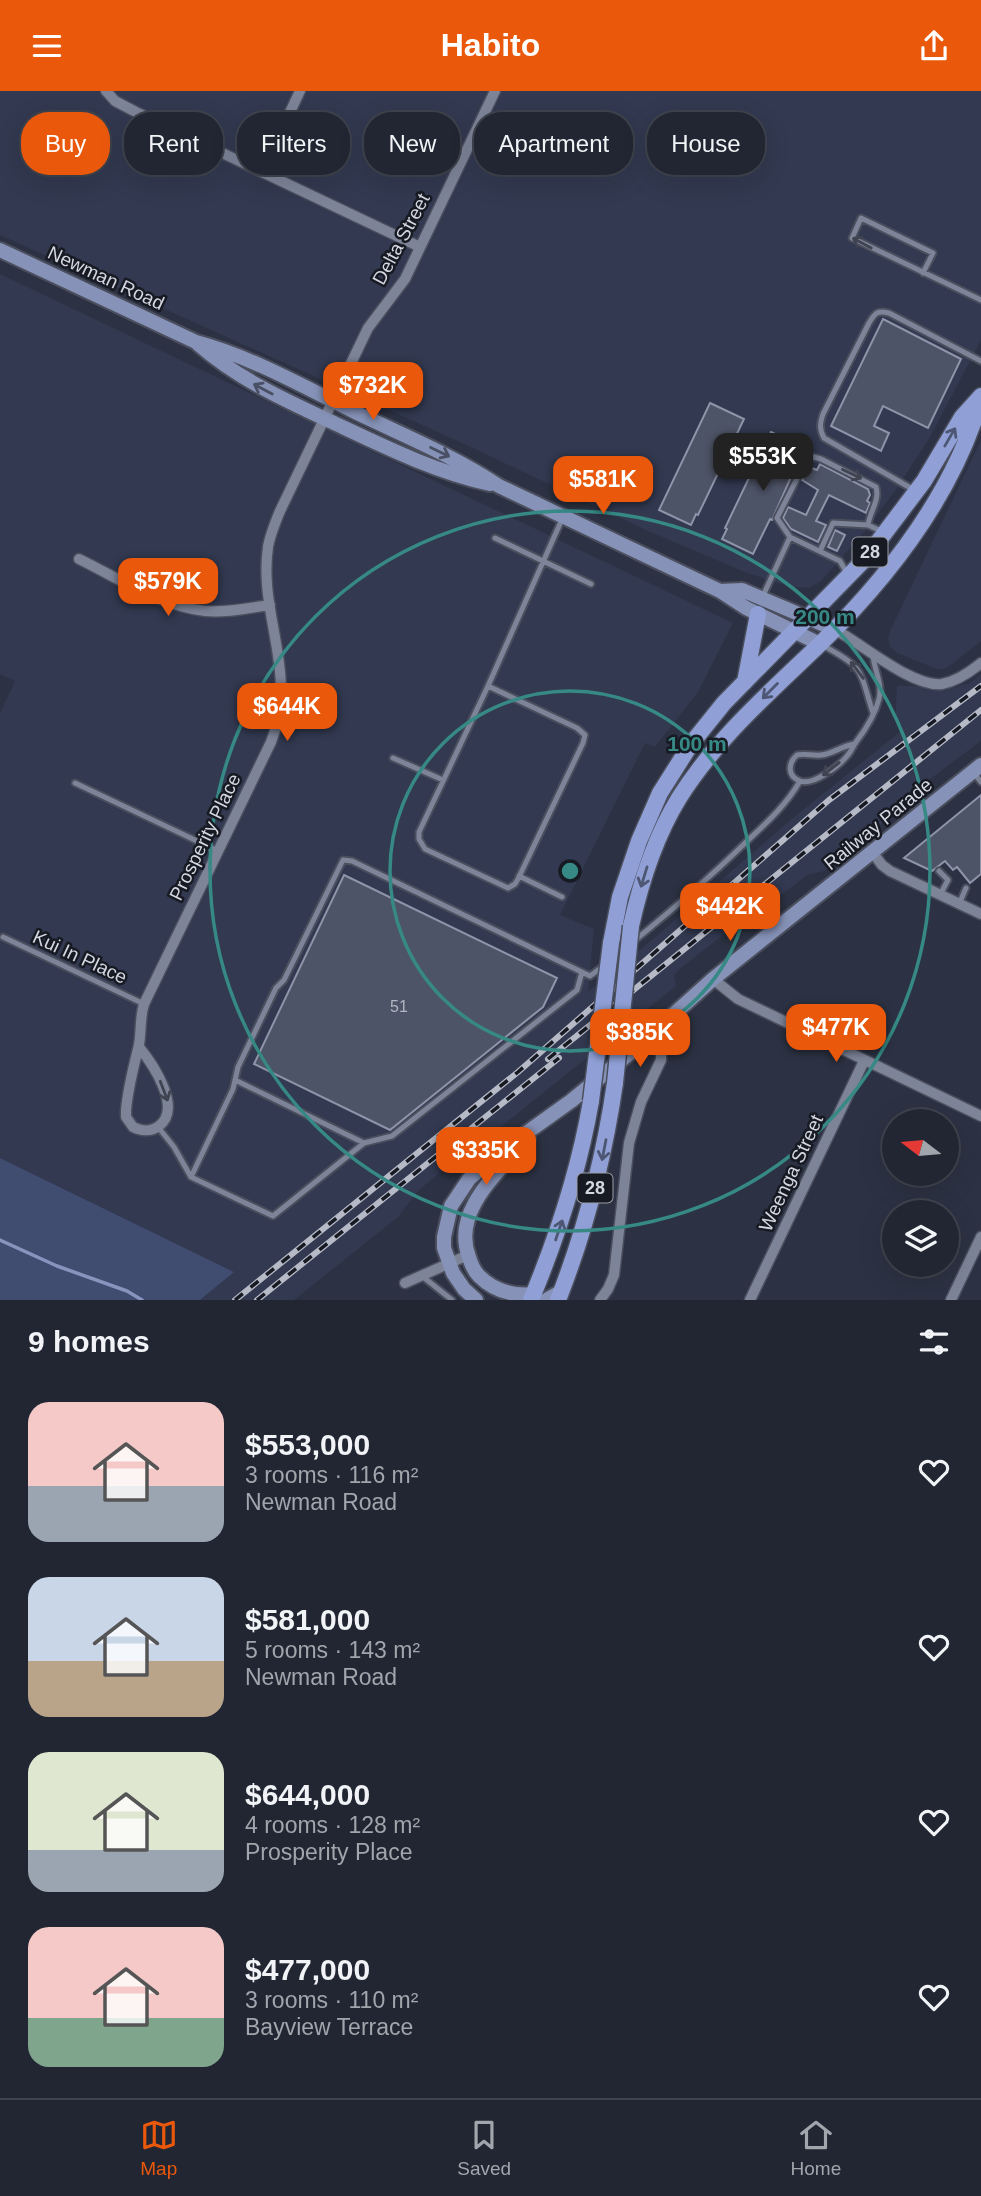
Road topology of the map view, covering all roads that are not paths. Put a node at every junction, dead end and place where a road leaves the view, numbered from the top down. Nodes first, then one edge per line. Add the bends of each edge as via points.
1 (106, 91) edge
2 (300, 91) edge
3 (495, 91) edge
4 (290, 112) edge
5 (237, 160) edge
6 (268, 175) edge
7 (420, 247) junction
8 (0, 250) edge
9 (923, 273) junction
10 (981, 300) edge
11 (196, 342) junction
12 (981, 361) edge
13 (981, 397) edge
14 (333, 401) junction
15 (324, 418) junction
16 (499, 486) junction
17 (917, 491) junction
18 (563, 517) junction
19 (868, 525) junction
20 (886, 533) junction
21 (790, 537) junction
22 (495, 538) dead end
23 (820, 551) junction
24 (79, 559) dead end
25 (543, 561) junction
26 (849, 577) junction
27 (591, 584) dead end
28 (270, 605) junction
29 (760, 606) junction
30 (809, 617) junction
31 (834, 629) junction
32 (794, 631) junction
33 (820, 644) junction
34 (872, 652) junction
35 (981, 663) edge
36 (745, 682) junction
37 (488, 686) junction
38 (873, 713) junction
39 (854, 744) junction
40 (393, 758) dead end
41 (978, 773) edge
42 (443, 781) junction
43 (800, 781) junction
44 (75, 783) dead end
45 (218, 851) junction
46 (873, 853) junction
47 (939, 871) dead end
48 (519, 876) junction
49 (966, 888) dead end
50 (940, 895) junction
51 (562, 897) dead end
52 (959, 904) junction
53 (981, 914) edge
54 (3, 937) dead end
55 (615, 951) junction
56 (582, 972) junction
57 (713, 979) junction
58 (144, 1004) junction
59 (652, 1034) junction
60 (139, 1047) junction
61 (864, 1061) junction
62 (235, 1080) junction
63 (981, 1116) edge
64 (539, 1125) junction
65 (158, 1127) junction
66 (364, 1143) junction
67 (191, 1177) junction
68 (981, 1237) edge
69 (468, 1255) junction
70 (449, 1263) junction
71 (422, 1276) junction
72 (405, 1283) dead end
73 (560, 1295) edge
74 (537, 1298) edge
75 (452, 1300) edge
76 (476, 1300) edge
77 (600, 1300) edge
78 (750, 1300) edge
79 (951, 1300) edge

1 - 5 street via 128,109
2 - 4 street
3 - 7 street, Delta Street
6 - 7 street
7 - 14 street, Delta Street via 400,287 372,320
8 - 11 main road, Newman Road
9 -> 9 lane via 852,238 861,218 933,253
9 - 10 lane
11 - 14 main road, Newman Road via 226,350
15 -> 11 main road, Newman Road via 243,379
12 - 17 lane via 880,310 822,414 824,437
17 -> 13 main road, 28 via 962,417
13 - 31 main road, 28 via 974,425 921,527 893,566
14 - 15 street, Prosperity Place
14 -> 16 main road, Newman Road via 471,467
15 - 16 main road, Newman Road via 423,464
15 - 28 street, Prosperity Place via 270,537
16 - 18 main road, Newman Road
17 - 20 main road, 28
18 - 25 lane
18 - 29 main road, Newman Road
19 - 20 lane
21 -> 19 lane via 777,518 807,460 814,457 876,487 878,498
19 - 23 lane via 833,523
20 - 26 main road, 28
21 - 23 lane
21 - 29 lane
22 - 25 lane
23 - 26 lane via 840,561
24 - 28 street via 188,608 231,611
25 - 27 lane
25 - 37 lane
26 - 30 main road, 28
28 - 45 street, Prosperity Place via 281,675 279,717
29 - 30 main road, Newman Road
29 - 32 main road, Newman Road
29 - 36 main road
30 - 31 main road, Newman Road
30 - 32 main road, 28
31 - 33 main road, 28
31 - 34 street, Newman Road
32 - 33 main road, Newman Road
32 - 36 main road, 28
38 -> 33 lane via 862,675 851,662
33 -> 73 main road, 28, bridge via 702,765 679,798 649,861 631,926 603,1159
34 - 35 street, Newman Road via 911,677 930,683 962,676
34 - 38 lane via 880,688
36 - 55 main road, 28 via 691,744 660,793 628,869
37 - 42 lane
37 - 48 lane via 584,735
38 - 39 lane
39 -> 43 lane via 848,756 821,777
39 - 43 lane via 824,755 797,755 790,770
40 - 42 lane
41 - 46 main road, Railway Parade
42 - 48 lane via 419,832 421,845 505,888
43 - 55 lane via 783,806 693,892
44 - 45 lane
45 - 58 street, Prosperity Place
46 - 50 street via 890,871
46 - 57 main road, Railway Parade
47 - 50 lane via 948,880
48 - 51 lane
49 - 52 lane
50 - 52 street
52 - 53 street
54 - 58 lane, Kui In Place
55 - 56 lane via 590,976
74 -> 55 main road, 28, bridge via 582,1149
56 - 62 lane via 343,860 276,988
56 - 66 lane via 577,990 414,1119 392,1136
57 - 59 main road, Railway Parade
57 - 61 street via 738,999
58 - 60 street, Prosperity Place
59 - 64 main road, Railway Parade
59 - 77 street via 661,1060 641,1102 627,1153 614,1275
60 -> 65 street via 168,1099 166,1117
60 - 65 street, Prosperity Place via 126,1117 137,1129
61 - 63 street
61 - 78 street, Weenga Street
62 - 66 lane
62 - 67 lane
64 - 69 main road, Railway Parade via 471,1210 464,1236
64 - 70 main road, Railway Parade via 500,1152 461,1188 445,1225
65 - 67 lane
66 - 67 lane via 273,1216
68 - 79 street
69 - 70 street
69 - 74 main road via 475,1271 494,1287
70 - 71 street
70 - 76 main road, Railway Parade via 458,1282
71 - 72 street
71 - 75 lane
73 - 74 main road

